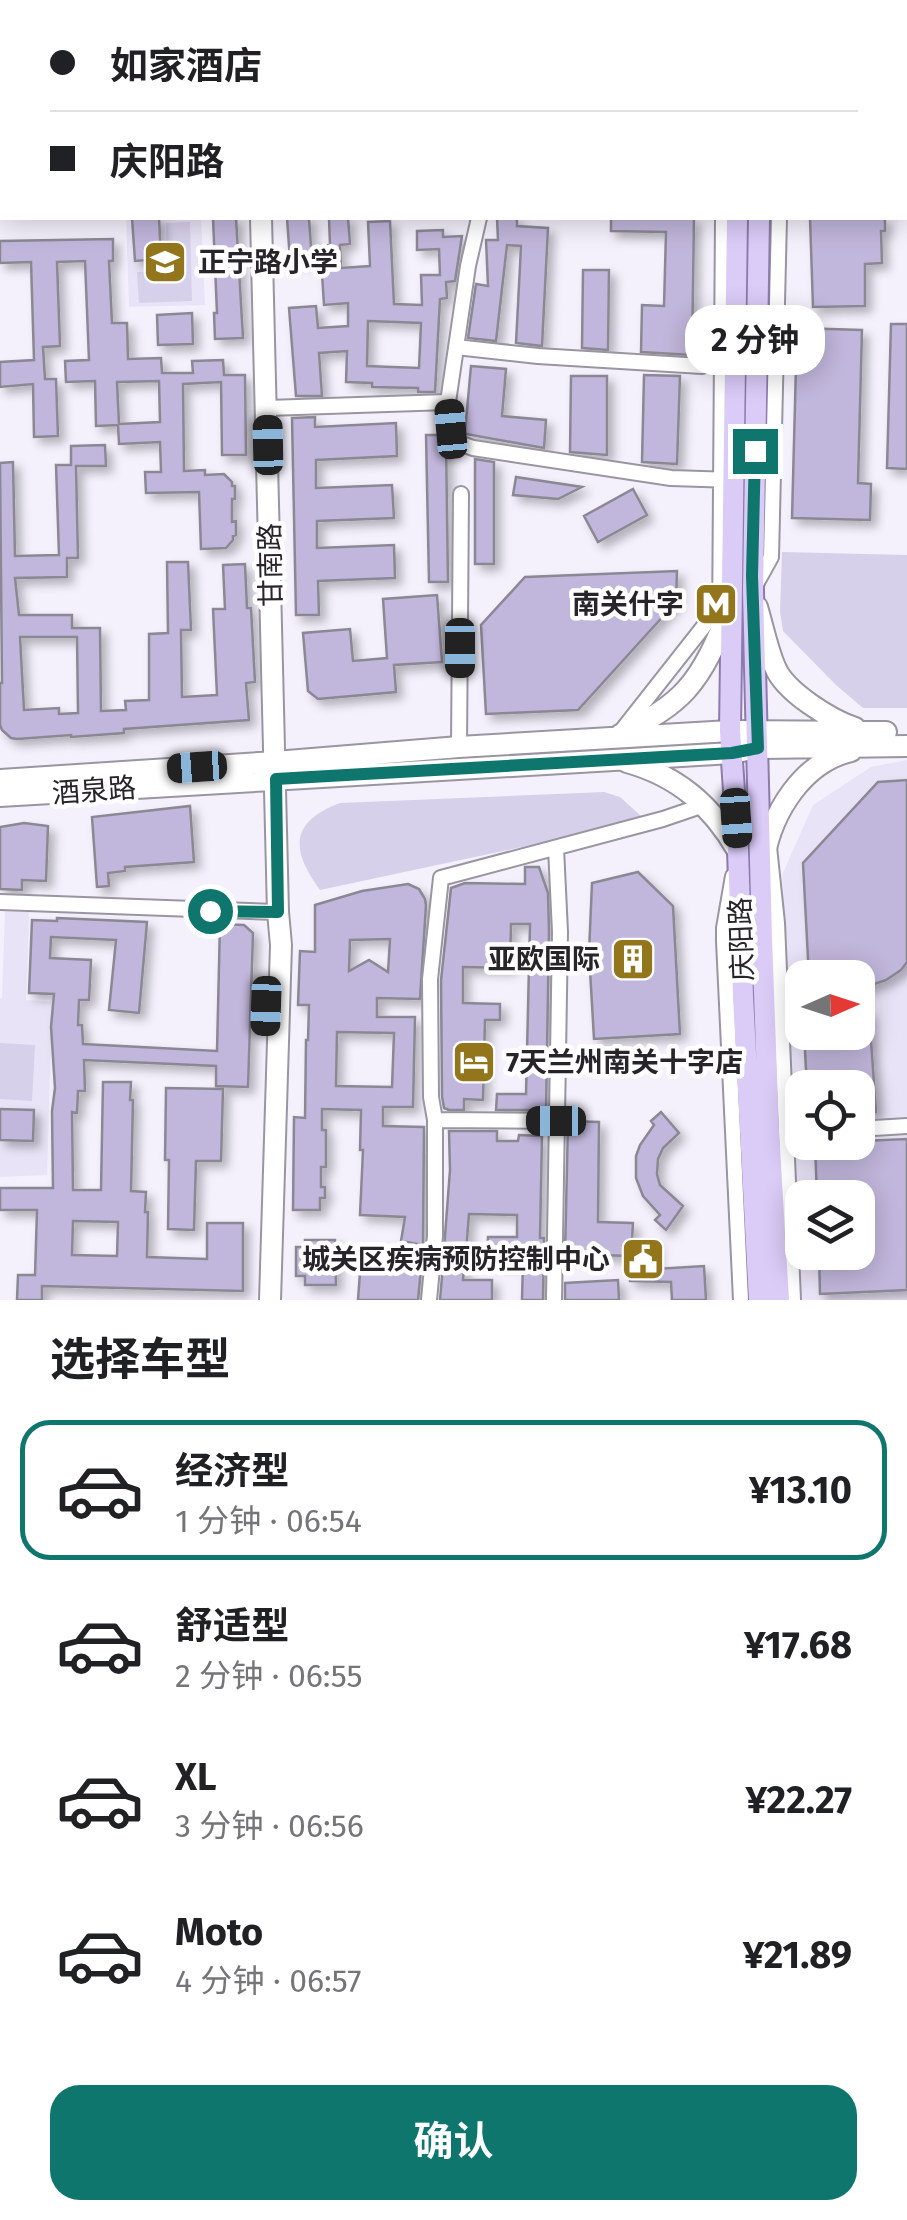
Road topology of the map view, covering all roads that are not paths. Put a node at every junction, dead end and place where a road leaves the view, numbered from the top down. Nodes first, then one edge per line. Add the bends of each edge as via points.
1 (261, 220) edge
2 (479, 220) edge
3 (723, 220) edge
4 (737, 220) edge
5 (759, 220) edge
6 (780, 220) edge
7 (456, 347) junction
8 (702, 366) dead end
9 (448, 402) junction
10 (267, 408) junction
11 (727, 479) junction
12 (461, 494) dead end
13 (752, 592) junction
14 (725, 606) junction
15 (730, 731) junction
16 (907, 732) edge
17 (757, 739) junction
18 (872, 739) junction
19 (907, 746) edge
20 (460, 747) junction
21 (616, 748) junction
22 (732, 753) junction
23 (276, 770) junction
24 (0, 780) edge
25 (0, 796) edge
26 (704, 804) junction
27 (768, 837) junction
28 (556, 848) junction
29 (738, 851) junction
30 (760, 885) junction
31 (0, 902) edge
32 (278, 912) junction
33 (435, 1120) junction
34 (556, 1121) junction
35 (907, 1126) edge
36 (875, 1128) edge
37 (777, 1132) junction
38 (785, 1132) edge
39 (259, 1300) edge
40 (270, 1300) edge
41 (429, 1300) edge
42 (554, 1300) edge
43 (741, 1300) edge
44 (760, 1300) edge
45 (779, 1300) edge
46 (793, 1300) edge

1 - 10 main road, 甘南路
2 - 7 street
3 - 11 street
4 - 11 main road, 庆阳路
5 - 13 main road, 庆阳路
6 - 13 street via 771,558
7 - 8 street
7 - 9 street
9 - 10 street
9 - 11 street via 451,429 473,448 671,478
10 - 23 main road, 甘南路
11 - 14 main road, 庆阳路
12 - 20 street
13 - 17 main road, 庆阳路
13 - 18 main road via 776,671 821,711
14 - 15 main road, 庆阳路
14 - 21 street
14 - 21 main road via 720,631 688,688
15 - 17 main road, 酒泉路
15 - 21 main road, 酒泉路
15 - 22 main road, 庆阳路
16 - 18 main road, 酒泉路
17 - 18 main road, 酒泉路
17 - 22 main road, 酒泉路
17 - 30 main road, 庆阳路
18 - 19 main road, 酒泉路
18 - 27 main road via 814,770 784,802
20 - 21 main road, 酒泉路
20 - 23 main road, 酒泉路
21 - 22 main road, 酒泉路
21 - 23 main road, 酒泉路
21 - 26 main road
22 - 29 main road, 庆阳路
23 - 24 main road, 酒泉路
23 - 25 main road, 酒泉路
23 - 32 main road, 甘南路
26 - 28 street
26 - 29 main road
27 - 30 main road
27 - 37 street via 776,923
28 - 33 street via 441,878 430,979
28 - 34 street
29 - 43 street via 724,928
29 - 44 main road, 庆阳路
30 - 37 main road, 庆阳路
31 - 32 street
32 - 39 main road, 甘南路 via 268,933
32 - 40 main road, 甘南路
33 - 34 street
33 - 41 street
34 - 42 street
35 - 36 street
37 - 38 street
37 - 45 main road, 庆阳路
37 - 46 street

